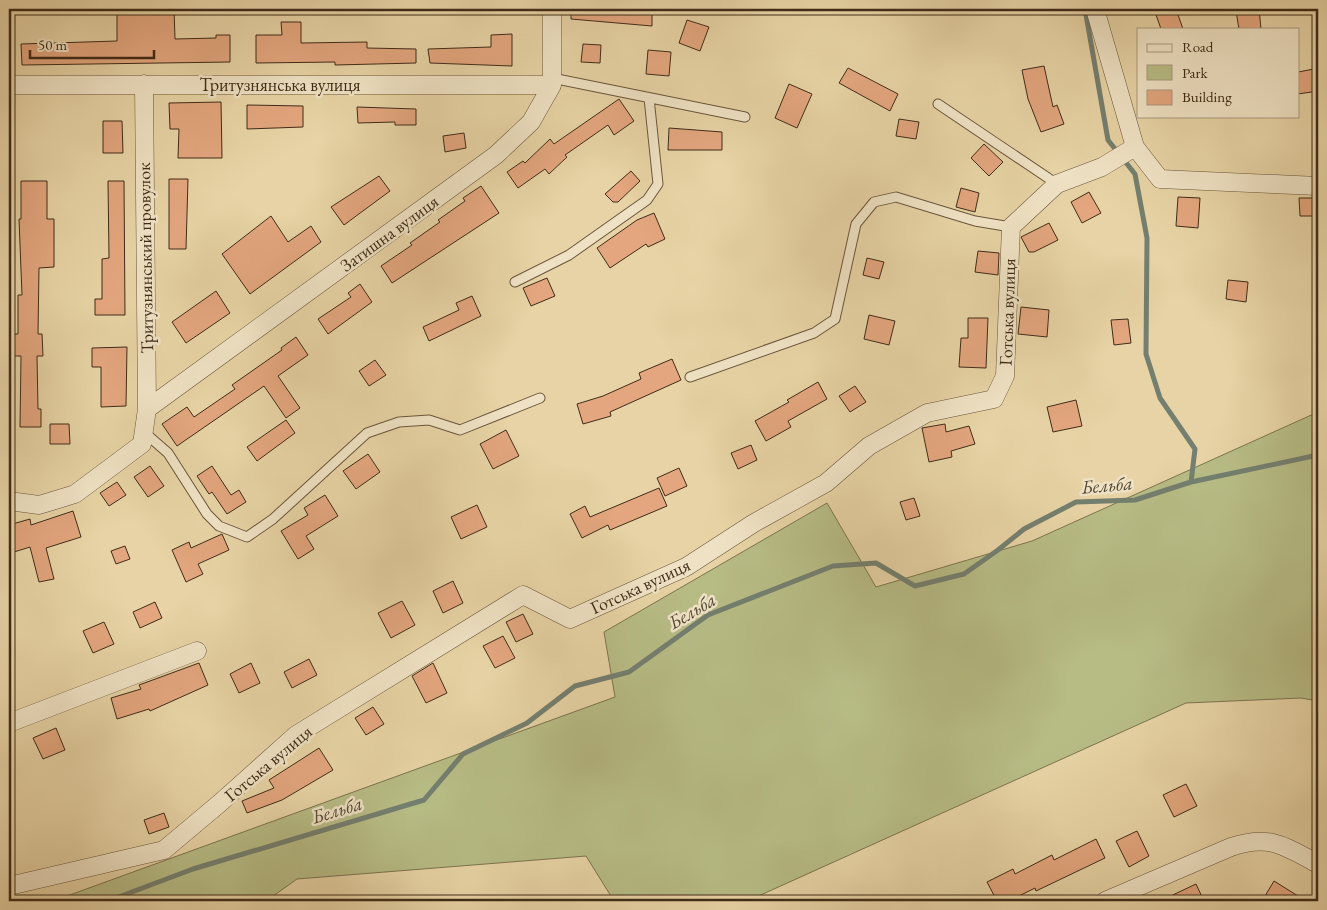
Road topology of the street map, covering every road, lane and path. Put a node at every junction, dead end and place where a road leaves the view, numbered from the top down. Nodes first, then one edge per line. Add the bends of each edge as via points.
1 (552, 9) edge
2 (1095, 9) edge
3 (552, 82) junction
4 (144, 84) junction
5 (9, 85) edge
6 (649, 98) junction
7 (938, 104) dead end
8 (745, 117) dead end
9 (1130, 151) junction
10 (1057, 184) junction
11 (1318, 186) edge
12 (1011, 227) junction
13 (515, 282) dead end
14 (690, 377) dead end
15 (540, 398) dead end
16 (147, 409) junction
17 (144, 433) junction
18 (9, 501) edge
19 (197, 651) dead end
20 (9, 723) edge
21 (1318, 864) edge
22 (9, 886) edge
23 (1105, 901) edge

1 - 3 street
2 - 9 street
3 - 4 street, Тритузнянська вулиця
3 - 6 lane
3 - 16 street, Затишна вулиця via 531,122 496,155
4 - 5 street, Тритузнянська вулиця
4 - 16 street, Тритузнянський провулок
6 - 8 lane
6 - 13 lane via 658,184 647,200 569,255
7 - 10 lane
9 - 10 street via 1102,167
9 - 11 street via 1160,178
10 - 12 street
12 - 14 lane via 896,197 874,202 856,224 835,319 814,333
12 - 22 street, Готська вулиця via 1005,376 994,399 927,413 869,446 826,483 754,523 686,567 570,619 523,596 296,734 164,850
15 - 17 lane via 460,430 429,420 399,422 367,434 273,519 247,537 219,526 207,514 168,453
16 - 17 street, Тритузнянський провулок
17 - 18 street via 142,444 134,452 76,494 39,505
19 - 20 street
21 - 23 street via 1274,841 1249,841

